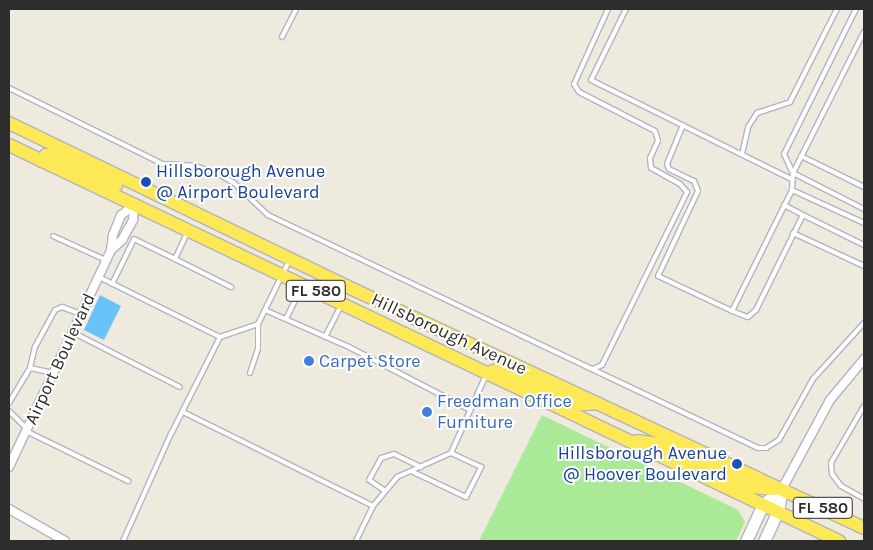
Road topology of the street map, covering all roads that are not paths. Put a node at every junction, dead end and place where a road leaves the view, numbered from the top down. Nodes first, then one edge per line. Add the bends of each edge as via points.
1 (296, 9) edge
2 (608, 9) edge
3 (626, 9) edge
4 (837, 9) edge
5 (856, 9) edge
6 (864, 32) edge
7 (282, 37) dead end
8 (9, 88) edge
9 (9, 123) edge
10 (683, 125) junction
11 (9, 145) edge
12 (742, 154) junction
13 (801, 156) junction
14 (41, 160) junction
15 (793, 172) junction
16 (793, 180) junction
17 (864, 187) edge
18 (792, 190) junction
19 (154, 193) junction
20 (134, 205) junction
21 (784, 206) junction
22 (864, 209) edge
23 (803, 215) junction
24 (864, 223) edge
25 (188, 231) junction
26 (793, 234) junction
27 (54, 236) dead end
28 (864, 245) edge
29 (111, 250) junction
30 (175, 259) junction
31 (290, 259) junction
32 (106, 260) junction
33 (864, 266) edge
34 (282, 275) junction
35 (98, 277) junction
36 (112, 284) junction
37 (303, 285) junction
38 (231, 287) dead end
39 (341, 304) junction
40 (265, 310) junction
41 (732, 311) junction
42 (81, 314) junction
43 (286, 319) junction
44 (864, 323) edge
45 (258, 324) junction
46 (72, 332) junction
47 (220, 337) junction
48 (325, 337) junction
49 (864, 359) edge
50 (30, 368) junction
51 (590, 369) junction
52 (250, 373) dead end
53 (487, 373) junction
54 (53, 374) junction
55 (180, 387) dead end
56 (9, 403) edge
57 (597, 403) junction
58 (864, 406) edge
59 (470, 410) junction
60 (9, 411) edge
61 (183, 412) junction
62 (26, 430) junction
63 (622, 438) junction
64 (451, 453) junction
65 (9, 467) edge
66 (421, 467) junction
67 (411, 471) junction
68 (128, 481) dead end
69 (782, 489) junction
70 (385, 491) junction
71 (864, 499) edge
72 (763, 504) junction
73 (373, 506) junction
74 (9, 509) edge
75 (778, 511) junction
76 (864, 528) edge
77 (64, 541) edge
78 (122, 541) edge
79 (356, 541) edge
80 (746, 541) edge
81 (764, 541) edge
82 (839, 541) edge

1 - 7 lane
2 - 51 lane via 574,84 579,92 655,131 658,141 650,158 651,168 680,184 687,192 602,365
3 - 10 lane via 591,80
4 - 12 lane via 790,102 757,113 748,127
5 - 15 lane via 784,154
6 - 13 lane
8 - 51 lane via 162,164 196,166 222,176 234,183 268,216
9 - 19 main road, Hillsborough Avenue / FL 580
10 - 12 lane
10 - 41 lane via 667,164 694,182 698,191 658,276
11 - 14 main road, Hillsborough Avenue / FL 580
12 - 16 lane
13 - 15 lane
13 - 17 lane
14 - 19 main road via 46,154 52,154 135,194
14 - 20 main road, Hillsborough Avenue / FL 580
15 - 16 lane
15 - 22 lane
16 - 18 lane
18 - 21 lane
18 - 24 lane
19 - 31 main road, Hillsborough Avenue / FL 580
20 - 25 main road, Hillsborough Avenue / FL 580
20 - 29 street, Airport Boulevard via 122,215 113,235
20 - 29 street, Airport Boulevard via 133,220 122,240
21 - 23 lane
21 - 41 lane
23 - 26 lane
23 - 28 lane
25 - 30 lane
25 - 34 main road, Hillsborough Avenue / FL 580
26 - 33 lane
26 - 41 lane via 756,310 748,318
27 - 32 lane
29 - 32 street, Airport Boulevard
30 - 36 lane via 134,239
30 - 38 lane
31 - 34 lane
31 - 57 main road, Hillsborough Avenue / FL 580
32 - 35 street, Airport Boulevard
34 - 37 main road, Hillsborough Avenue / FL 580
34 - 40 lane
35 - 36 lane
35 - 42 street, Airport Boulevard
36 - 47 lane
37 - 39 main road, Hillsborough Avenue / FL 580
37 - 43 lane
39 - 48 lane
39 - 53 main road, Hillsborough Avenue / FL 580
40 - 43 lane
40 - 45 lane
42 - 46 street, Airport Boulevard
42 - 50 lane via 62,307 55,310 35,347
43 - 48 lane
44 - 51 lane via 813,379 784,433 766,448 751,445
45 - 47 lane
45 - 52 lane via 258,348
46 - 54 street, Airport Boulevard
46 - 55 lane
47 - 61 lane
48 - 59 lane
49 - 69 street via 830,400
50 - 54 lane
50 - 56 lane
53 - 57 main road via 497,370 514,376 577,405
53 - 59 lane
53 - 63 main road, Hillsborough Avenue / FL 580
54 - 62 street, Airport Boulevard
57 - 69 main road, Hillsborough Avenue / FL 580
58 - 71 lane via 831,463 832,474 841,486
59 - 64 lane
60 - 62 lane
61 - 73 lane
61 - 78 lane
62 - 65 street, Airport Boulevard
62 - 68 lane
63 - 69 main road via 659,444 750,487
63 - 72 main road, Hillsborough Avenue / FL 580
64 - 66 lane
64 - 67 lane via 481,467 466,498
66 - 67 lane
66 - 70 lane via 394,454 381,458 369,482
67 - 70 lane via 397,477
69 - 72 main road
69 - 75 main road
69 - 76 main road, Hillsborough Avenue / FL 580
70 - 73 lane
72 - 75 main road, Hillsborough Avenue / FL 580
72 - 80 main road
73 - 79 lane
74 - 77 street
75 - 81 main road
75 - 82 main road, Hillsborough Avenue / FL 580

